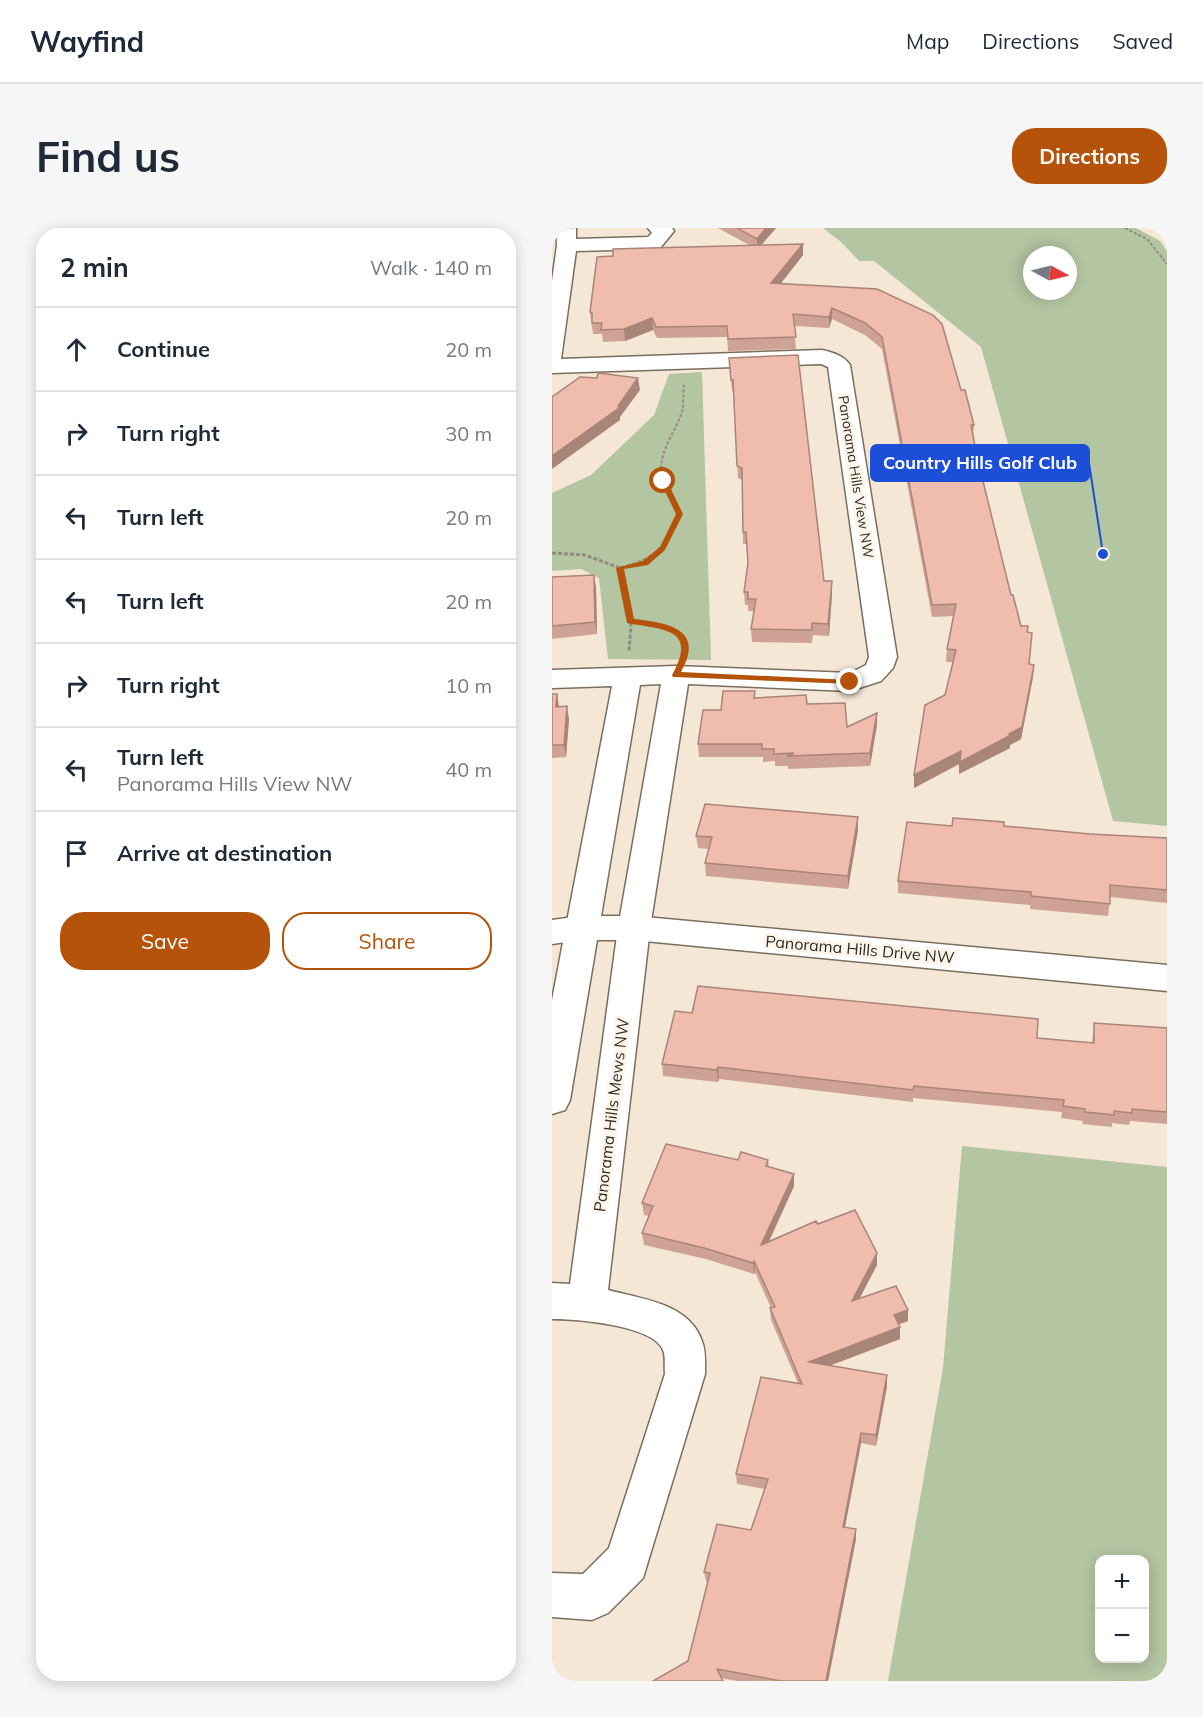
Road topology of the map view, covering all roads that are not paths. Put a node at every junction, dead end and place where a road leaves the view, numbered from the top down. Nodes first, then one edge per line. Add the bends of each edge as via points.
1 (658, 228) edge
2 (566, 236) edge
3 (552, 357) edge
4 (552, 366) edge
5 (628, 675) junction
6 (676, 675) junction
7 (552, 678) edge
8 (634, 928) junction
9 (566, 930) edge
10 (1167, 978) edge
11 (552, 1100) edge
12 (570, 1301) edge
13 (552, 1596) edge

1 - 2 street via 664,231 654,243
2 - 3 street
4 - 6 street, Panorama Hills View NW via 822,357 839,365 883,657 881,666 868,677 850,682
5 - 6 street, Panorama Hills View NW
5 - 7 street, Panorama Hills View NW
5 - 9 street
6 - 8 street
8 - 9 street, Panorama Hills Drive NW
8 - 10 street, Panorama Hills Drive NW
8 - 12 street, Panorama Hills Mews NW
9 - 11 street
12 - 13 street, Panorama Hills Mews NW via 663,1322 683,1343 685,1374 627,1562 592,1597

